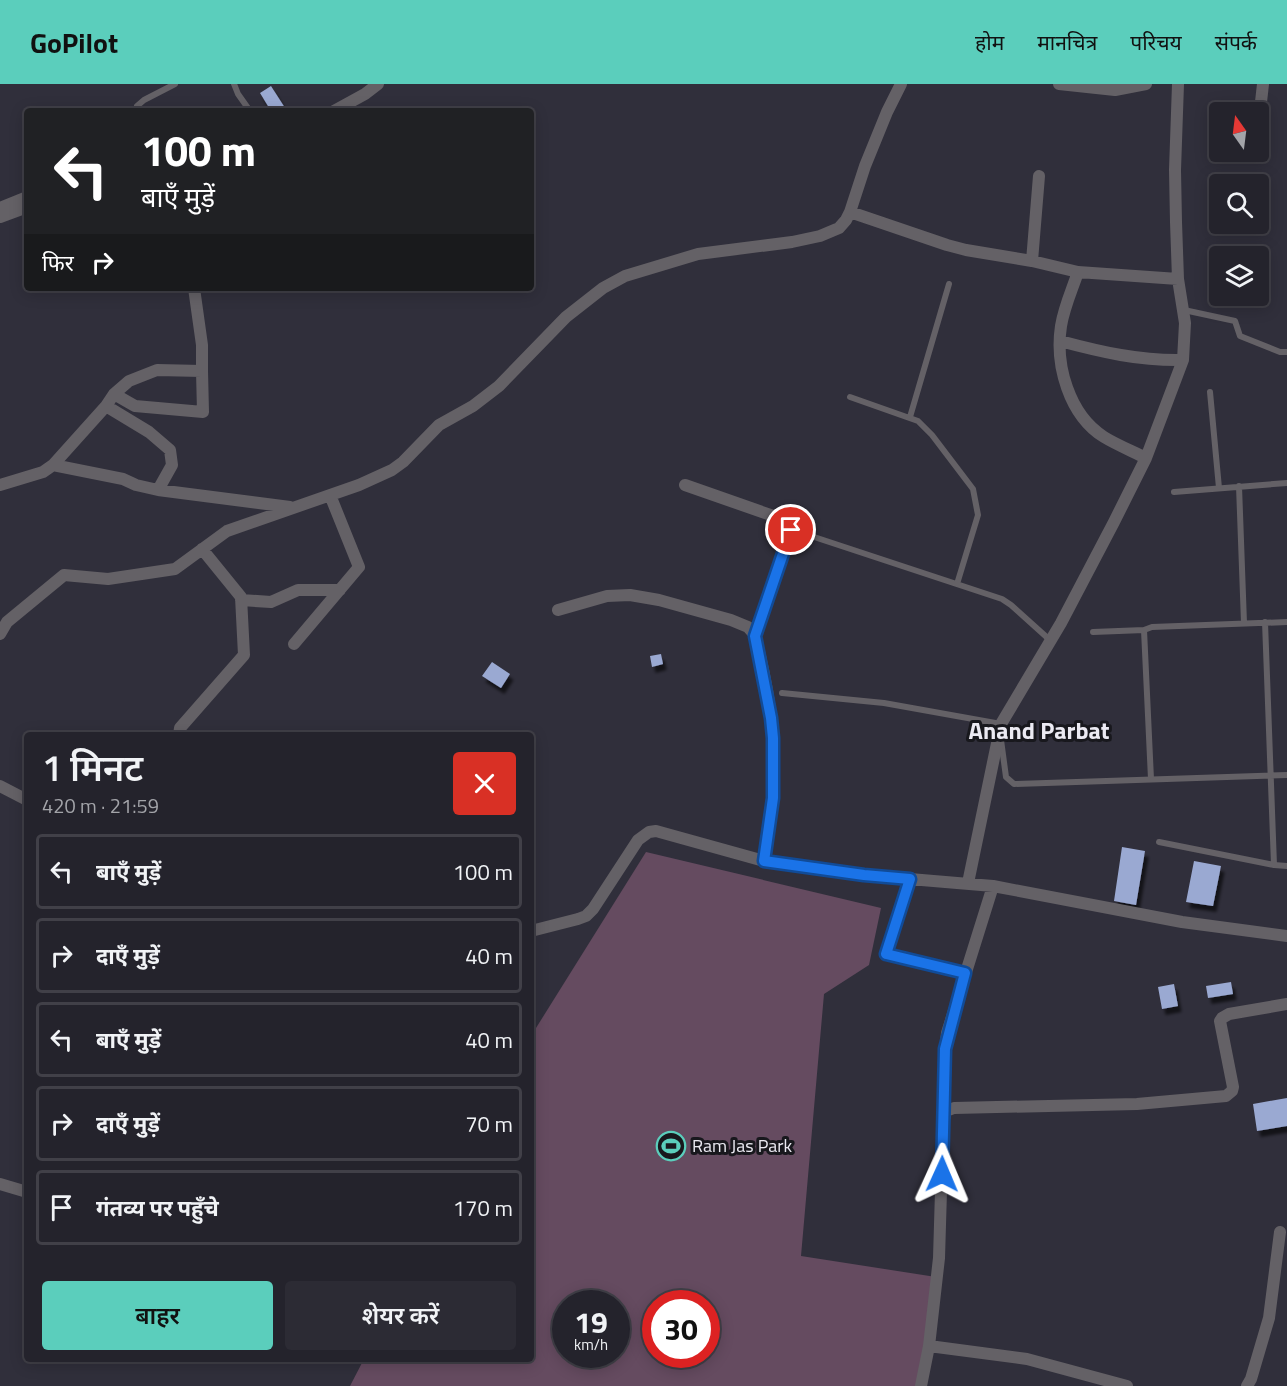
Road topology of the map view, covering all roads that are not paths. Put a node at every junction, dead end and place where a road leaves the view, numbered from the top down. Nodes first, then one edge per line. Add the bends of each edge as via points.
1 (175, 84) edge
2 (234, 84) edge
3 (378, 84) edge
4 (901, 84) edge
5 (1059, 84) edge
6 (1146, 84) edge
7 (1178, 84) edge
8 (1263, 84) edge
9 (365, 94) junction
10 (1261, 102) edge
11 (138, 108) edge
12 (248, 108) edge
13 (339, 108) edge
14 (354, 108) edge
15 (1038, 177) dead end
16 (24, 199) edge
17 (0, 208) edge
18 (24, 208) edge
19 (850, 212) junction
20 (0, 217) edge
21 (1032, 261) junction
22 (1078, 272) junction
23 (1178, 279) junction
24 (949, 284) dead end
25 (194, 291) edge
26 (1183, 310) junction
27 (1060, 341) junction
28 (1287, 352) edge
29 (1183, 360) junction
30 (202, 371) junction
31 (1210, 392) dead end
32 (114, 394) junction
33 (850, 397) dead end
34 (106, 406) junction
35 (910, 417) junction
36 (1146, 458) junction
37 (53, 465) junction
38 (1287, 483) edge
39 (0, 485) edge
40 (685, 485) dead end
41 (1239, 486) junction
42 (1219, 488) junction
43 (158, 490) junction
44 (1174, 492) dead end
45 (330, 495) junction
46 (294, 507) junction
47 (802, 533) dead end
48 (202, 549) junction
49 (957, 584) junction
50 (340, 590) junction
51 (241, 600) junction
52 (558, 610) dead end
53 (1287, 621) edge
54 (1265, 622) junction
55 (1244, 623) junction
56 (1144, 630) junction
57 (1093, 632) dead end
58 (0, 634) edge
59 (755, 636) junction
60 (1051, 642) junction
61 (294, 644) dead end
62 (782, 693) dead end
63 (1001, 727) junction
64 (179, 732) edge
65 (1270, 775) junction
66 (1287, 775) edge
67 (1151, 779) junction
68 (0, 786) edge
69 (24, 798) edge
70 (1159, 842) dead end
71 (764, 861) junction
72 (1274, 865) junction
73 (1287, 866) edge
74 (910, 879) junction
75 (968, 883) junction
76 (993, 886) junction
77 (534, 930) edge
78 (1287, 936) edge
79 (965, 973) junction
80 (1287, 1004) edge
81 (944, 1114) junction
82 (0, 1184) edge
83 (24, 1191) edge
84 (1280, 1232) dead end
85 (929, 1346) junction
86 (1083, 1380) edge
87 (921, 1386) edge
88 (1127, 1386) edge
89 (1246, 1386) edge

1 - 11 lane via 144,100
2 - 12 lane
3 - 9 street
4 - 19 street via 886,112
5 - 6 street via 1115,90
7 - 23 street
8 - 10 street
9 - 13 street
9 - 14 street
15 - 21 street
16 - 17 street
18 - 20 street
19 - 21 street via 947,245
19 - 45 street via 839,228 820,236 679,258 603,288 566,316 499,386 439,425 403,462
21 - 22 street
22 - 23 street
22 - 27 street via 1064,310
23 - 26 street
24 - 35 lane
25 - 30 street
26 - 28 lane via 1235,321 1240,336
26 - 29 street
27 - 29 street via 1116,355
27 - 36 street via 1061,369 1073,401 1090,426
29 - 36 street
30 - 32 street via 157,370 129,381
30 - 32 street via 203,412 135,406
31 - 42 lane
32 - 34 street
33 - 35 lane
34 - 37 street
34 - 43 street via 171,450 172,465
35 - 49 lane via 932,435 967,479 976,498 978,515
36 - 60 street
37 - 39 street via 43,472
37 - 43 street
38 - 41 lane
40 - 59 street via 782,519 790,526
41 - 42 lane
41 - 55 lane
42 - 44 lane
43 - 46 street
45 - 46 street
45 - 50 street via 359,567
46 - 48 street via 227,531
47 - 49 lane
48 - 51 street
48 - 58 street via 175,569 108,579 64,575 7,622
49 - 60 lane via 1002,599
50 - 51 street via 298,590 271,602
50 - 61 street
51 - 64 street via 244,655
52 - 59 street via 607,596 630,595 731,620 748,627
53 - 54 lane
54 - 55 lane
54 - 65 lane
55 - 56 lane
56 - 57 lane
56 - 67 lane
59 - 71 street via 774,748 772,812
60 - 63 street
62 - 63 lane via 884,703
63 - 67 lane via 1006,777 1014,784
63 - 75 street
65 - 66 lane
65 - 67 lane
65 - 72 lane
68 - 69 street
70 - 72 lane
71 - 74 street
71 - 77 street via 649,832 638,840 586,916
72 - 73 lane
74 - 75 street
74 - 79 street via 886,954
75 - 76 street
76 - 78 street via 1182,922
76 - 79 street
79 - 81 street via 945,1049
80 - 81 street via 1221,1018 1233,1087 1226,1096 1137,1104 950,1108
81 - 85 street via 939,1258
82 - 83 street
84 - 89 street via 1269,1318
85 - 86 street via 1028,1359
85 - 87 street
86 - 88 street

